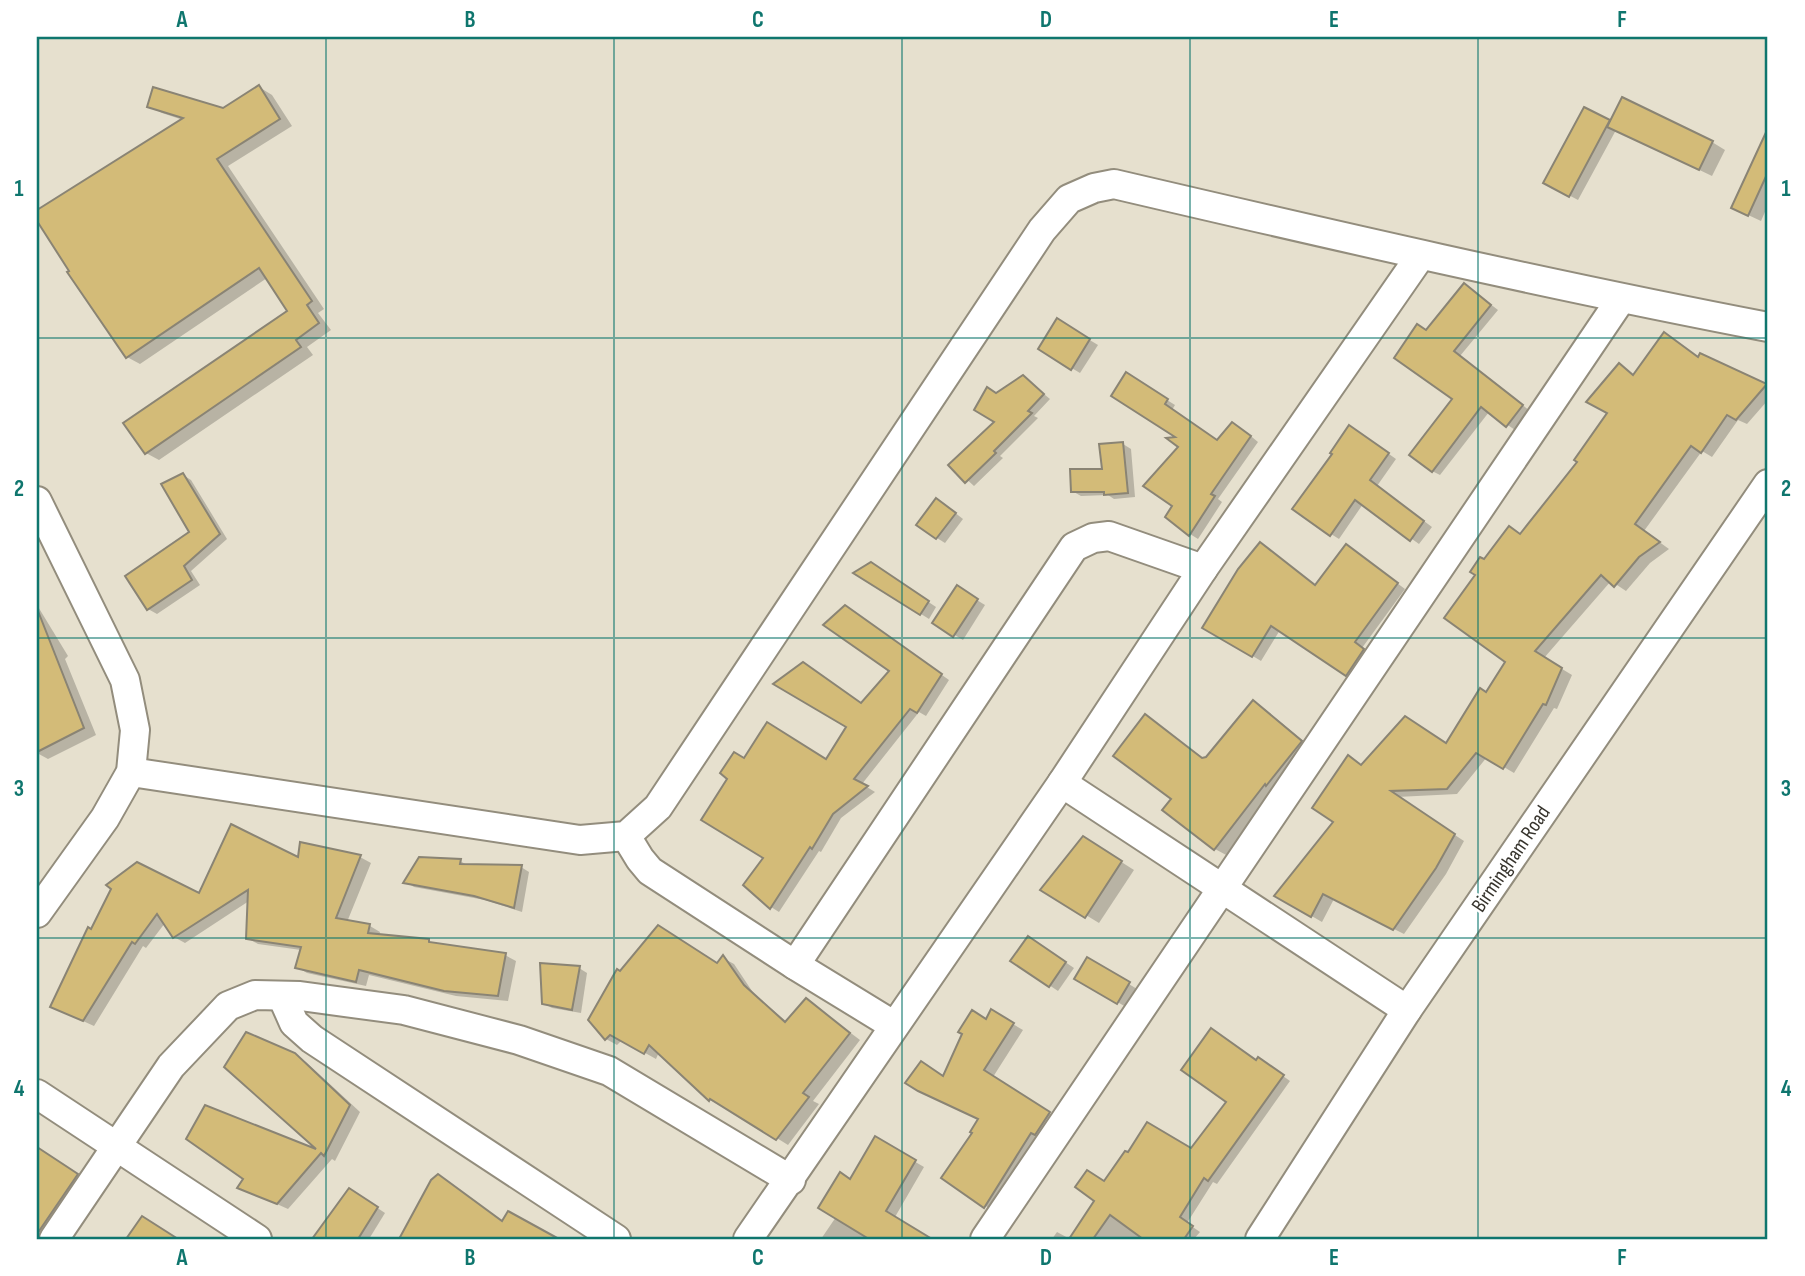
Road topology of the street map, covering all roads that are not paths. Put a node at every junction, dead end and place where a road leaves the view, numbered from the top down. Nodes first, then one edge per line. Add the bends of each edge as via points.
1 (1421, 255) junction
2 (1622, 299) junction
3 (1768, 327) edge
4 (1768, 484) edge
5 (37, 501) edge
6 (1203, 569) junction
7 (131, 772) junction
8 (1062, 783) junction
9 (626, 836) junction
10 (1222, 887) junction
11 (37, 913) edge
12 (795, 965) junction
13 (282, 996) junction
14 (1407, 1010) junction
15 (893, 1025) junction
16 (37, 1094) edge
17 (116, 1147) junction
18 (791, 1180) junction
19 (54, 1239) edge
20 (257, 1239) edge
21 (616, 1239) edge
22 (748, 1239) edge
23 (985, 1239) edge
24 (1261, 1239) edge

1 - 2 street
1 - 6 street
1 - 9 street via 1114,184 1069,199 1042,230 658,807
2 - 3 street
2 - 10 street
4 - 14 street, Birmingham Road
5 - 7 street via 125,680 135,730
6 - 8 street
6 - 12 street via 1109,536 1074,547
7 - 9 street via 580,840
7 - 11 street via 105,818
8 - 10 street
8 - 15 street
9 - 12 street via 650,871
10 - 14 street
10 - 23 street
12 - 15 street
13 - 17 street via 255,995 228,1006 171,1066
13 - 18 street via 404,1010 519,1040 609,1071
13 - 21 street via 294,1023 312,1040
14 - 24 street, Birmingham Road
15 - 18 street
16 - 17 street
17 - 19 street
17 - 20 street
18 - 22 street

